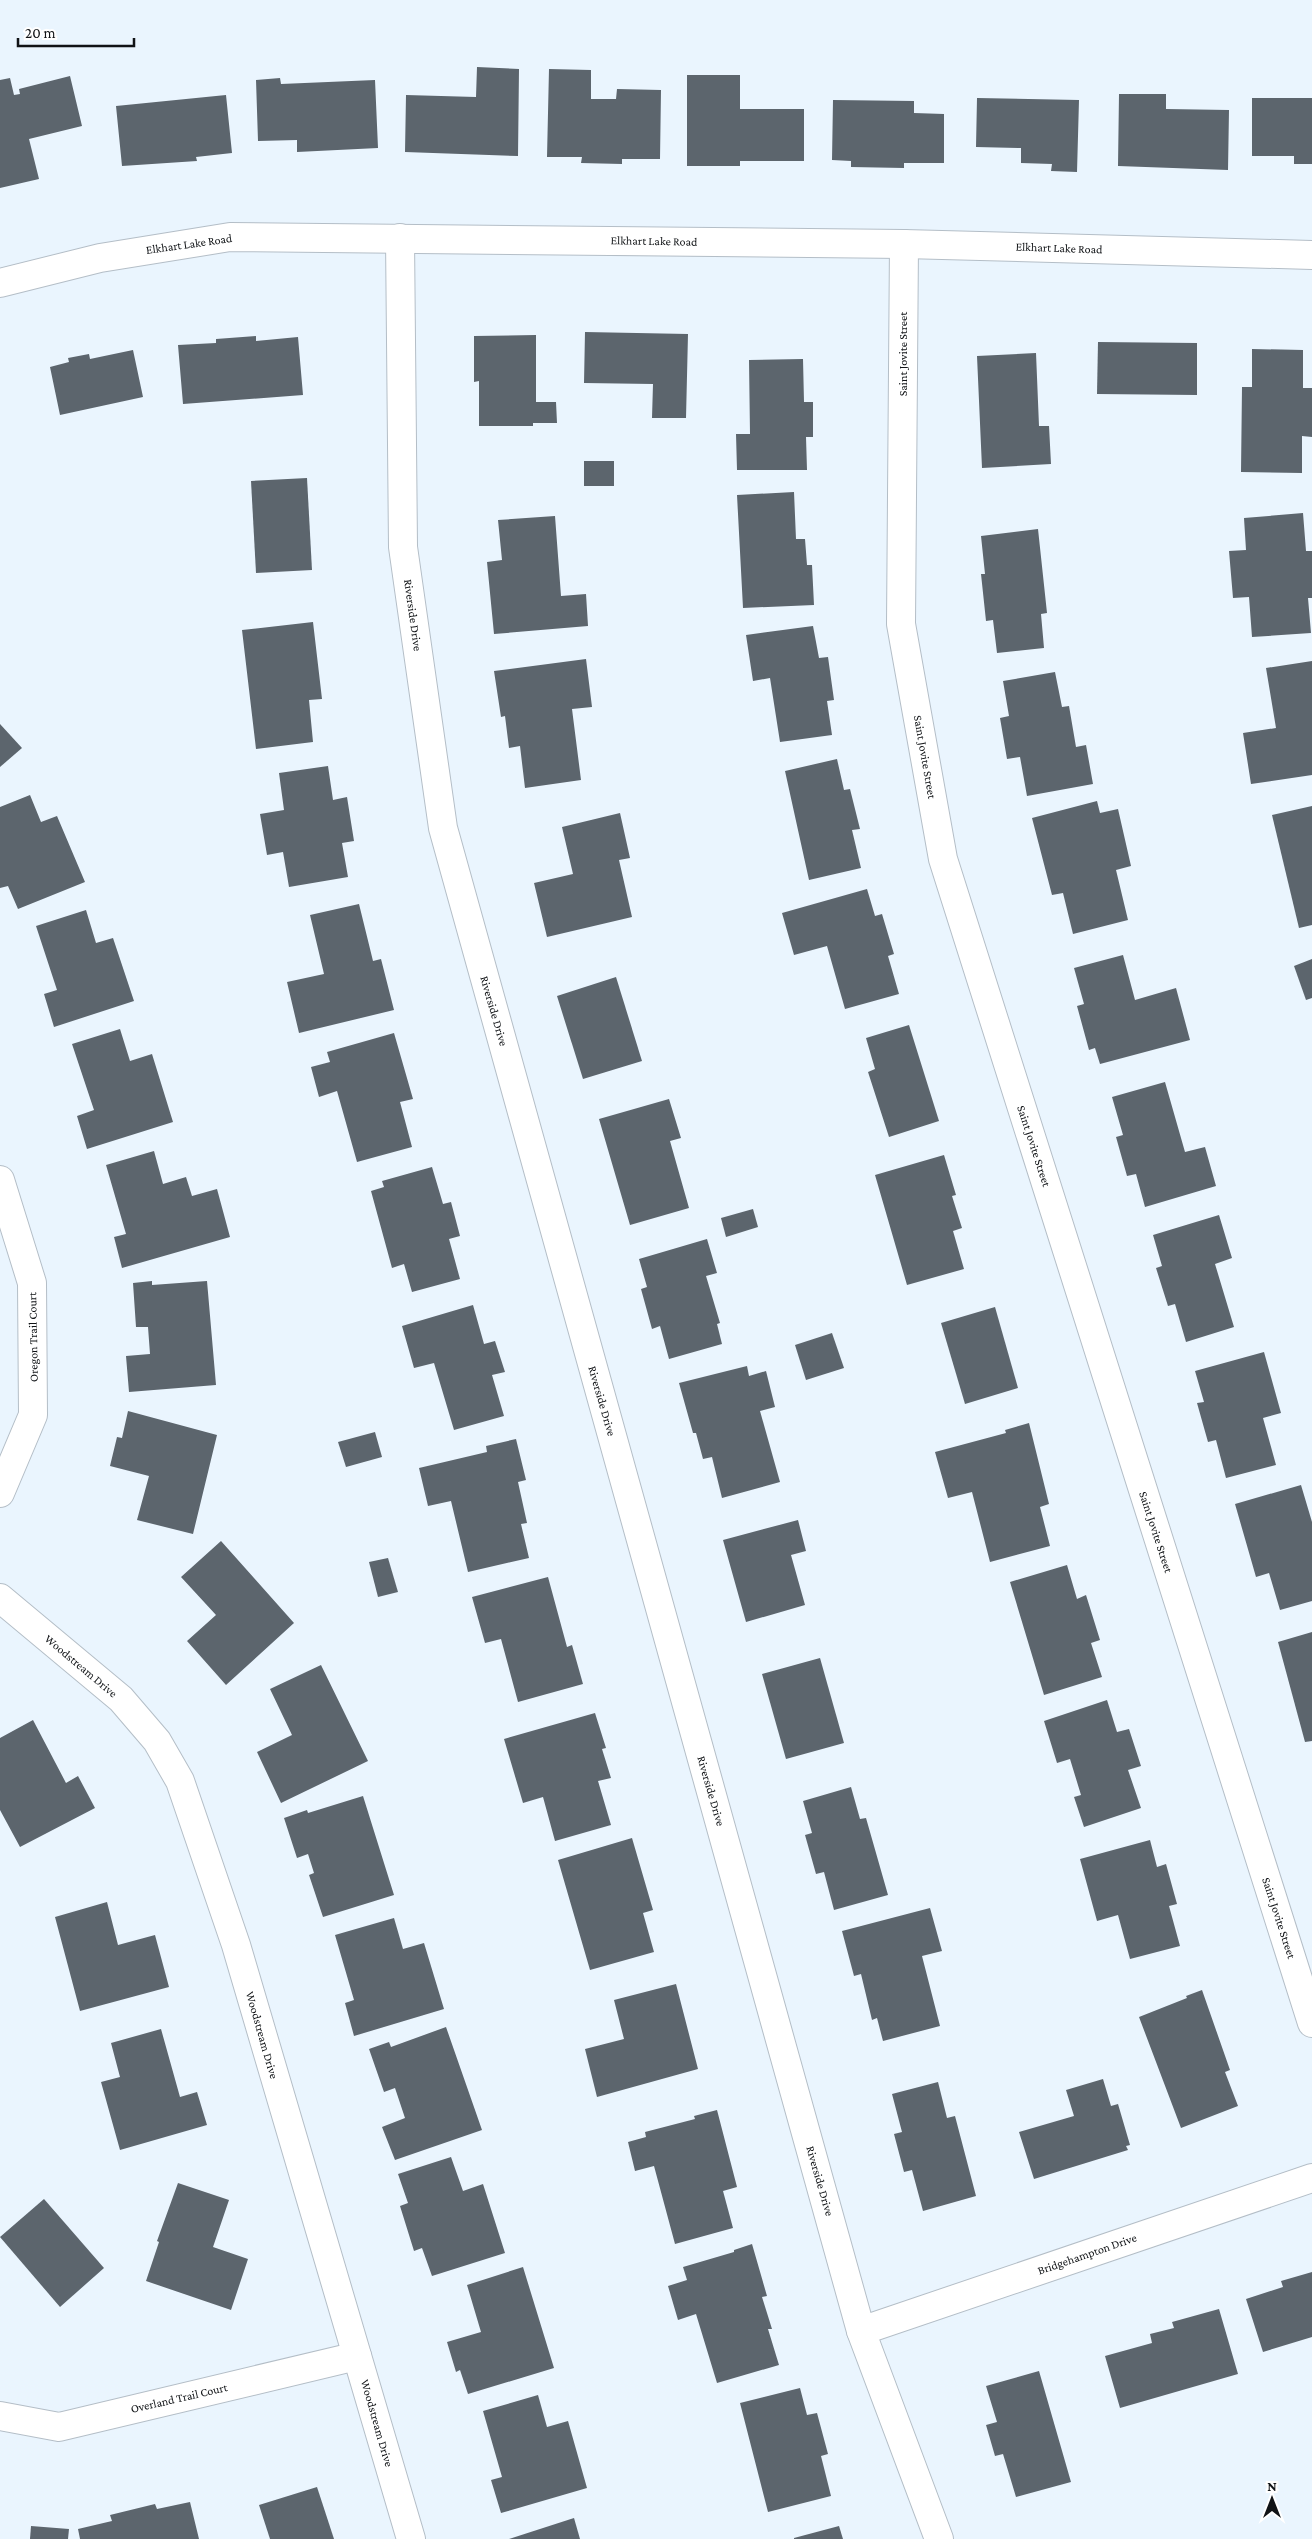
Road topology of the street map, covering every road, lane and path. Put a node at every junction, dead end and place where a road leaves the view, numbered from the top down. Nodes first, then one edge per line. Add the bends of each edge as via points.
1 (400, 238) junction
2 (904, 244) junction
3 (1312, 255) edge
4 (0, 283) edge
5 (0, 1180) edge
6 (0, 1493) edge
7 (0, 1598) edge
8 (1312, 2023) edge
9 (1312, 2178) edge
10 (861, 2331) junction
11 (357, 2356) junction
12 (0, 2416) edge
13 (411, 2539) edge
14 (939, 2539) edge

1 - 2 street, Elkhart Lake Road
1 - 4 street, Elkhart Lake Road via 230,237 100,258
1 - 10 street, Riverside Drive via 403,547 443,828
2 - 3 street, Elkhart Lake Road
2 - 8 street, Saint Jovite Street via 901,624 943,859
5 - 6 street, Oregon Trail Court via 32,1283 33,1415
7 - 11 street, Woodstream Drive via 121,1699 157,1741 180,1781 236,1945
9 - 10 street, Bridgehampton Drive
10 - 14 street, Riverside Drive
11 - 12 street, Overland Trail Court via 59,2427
11 - 13 street, Woodstream Drive

